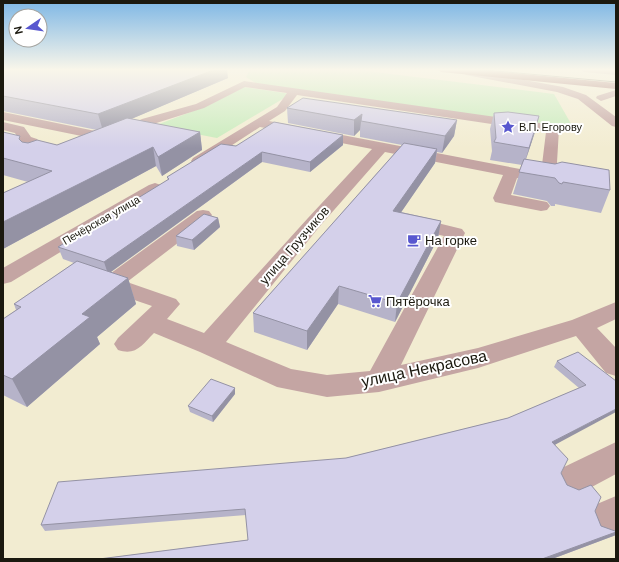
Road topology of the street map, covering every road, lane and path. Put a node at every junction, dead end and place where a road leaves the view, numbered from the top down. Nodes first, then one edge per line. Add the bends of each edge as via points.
1 (222, 95) edge
2 (291, 95) edge
3 (323, 95) edge
4 (577, 95) edge
5 (596, 95) edge
6 (613, 95) edge
7 (3, 116) edge
8 (259, 123) junction
9 (616, 123) edge
10 (3, 126) edge
11 (32, 142) edge
12 (202, 142) dead end
13 (220, 146) junction
14 (382, 147) junction
15 (188, 167) edge
16 (511, 172) junction
17 (171, 179) edge
18 (541, 206) dead end
19 (203, 215) edge
20 (413, 224) edge
21 (3, 277) edge
22 (616, 310) edge
23 (150, 322) junction
24 (581, 326) junction
25 (127, 344) dead end
26 (209, 345) junction
27 (616, 366) edge
28 (379, 381) junction
29 (616, 457) edge
30 (576, 478) dead end

1 - 7 street via 200,106 146,122 111,138
2 - 8 street via 281,109
3 - 16 street via 553,129 548,179
4 - 9 street
5 - 6 street via 605,101
8 - 13 street
8 - 14 street
10 - 11 street via 20,130 26,140
12 - 13 street
13 - 15 street
14 - 16 street
14 - 26 street, улица Грузчиков
16 - 18 street via 501,198
17 - 21 street, Печёрская улица
19 - 23 street via 106,283 168,304
20 - 28 street via 455,233
22 - 24 street, улица Некрасова
23 - 25 street
23 - 26 street, улица Некрасова
24 - 27 street
24 - 28 street, улица Некрасова via 478,358
26 - 28 street, улица Некрасова via 287,379 327,386
29 - 30 street

